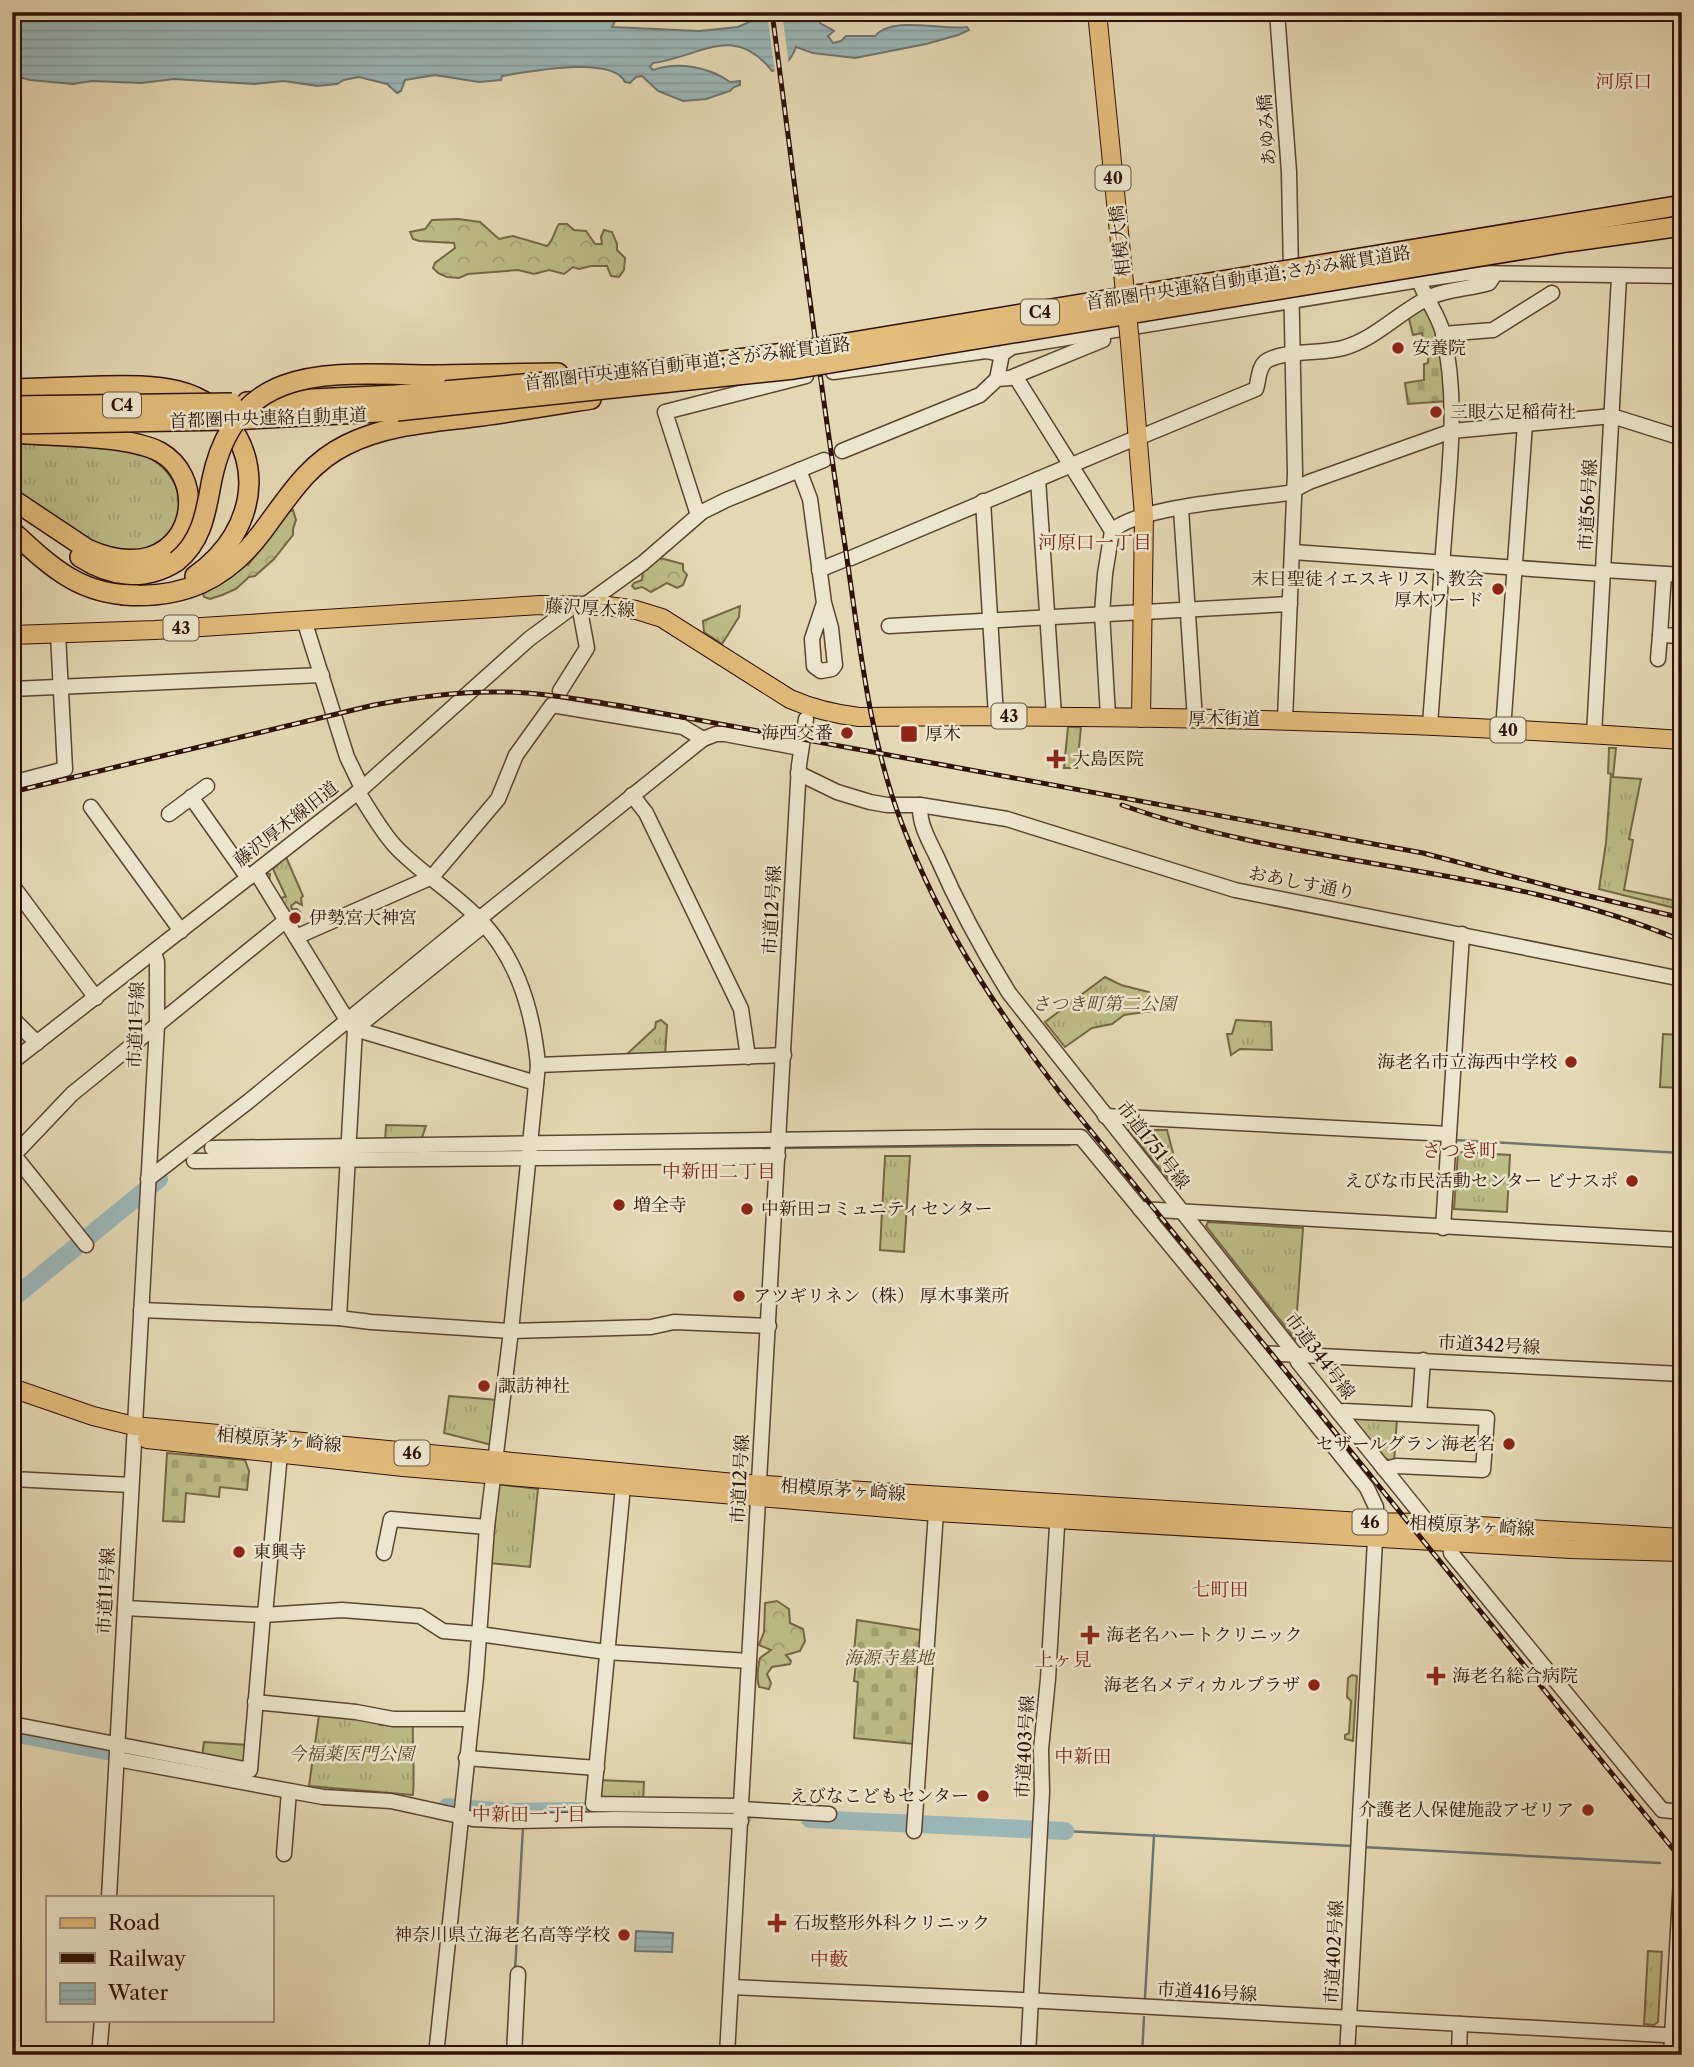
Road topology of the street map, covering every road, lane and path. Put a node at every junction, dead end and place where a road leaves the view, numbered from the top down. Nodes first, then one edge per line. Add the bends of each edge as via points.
1 (1097, 12) edge
2 (1277, 12) edge
3 (1682, 205) edge
4 (1682, 226) edge
5 (1495, 274) junction
6 (1619, 276) junction
7 (1682, 276) edge
8 (1419, 280) junction
9 (1552, 293) dead end
10 (1426, 299) junction
11 (1292, 302) junction
12 (1443, 334) junction
13 (1103, 340) dead end
14 (792, 352) junction
15 (1002, 354) junction
16 (1294, 354) junction
17 (1015, 376) junction
18 (997, 379) junction
19 (703, 380) junction
20 (12, 389) edge
21 (397, 403) junction
22 (12, 406) edge
23 (1612, 416) junction
24 (1682, 419) edge
25 (12, 424) edge
26 (1525, 424) junction
27 (1452, 431) junction
28 (12, 433) edge
29 (1145, 435) dead end
30 (1681, 438) edge
31 (1131, 440) dead end
32 (842, 451) dead end
33 (824, 460) dead end
34 (1070, 465) junction
35 (799, 470) junction
36 (1038, 479) junction
37 (1296, 488) junction
38 (12, 500) edge
39 (983, 501) junction
40 (1181, 509) junction
41 (698, 516) junction
42 (1144, 516) junction
43 (12, 531) edge
44 (1112, 531) junction
45 (1293, 552) junction
46 (1443, 563) junction
47 (1513, 568) junction
48 (819, 570) junction
49 (1603, 572) junction
50 (1664, 573) junction
51 (1682, 575) edge
52 (124, 595) junction
53 (1290, 604) junction
54 (580, 605) junction
55 (1188, 609) junction
56 (1142, 611) junction
57 (1102, 613) junction
58 (1047, 617) junction
59 (304, 620) junction
60 (990, 620) junction
61 (889, 626) dead end
62 (823, 627) dead end
63 (58, 634) junction
64 (12, 635) edge
65 (1660, 635) junction
66 (1682, 636) edge
67 (1658, 659) dead end
68 (321, 675) junction
69 (61, 687) junction
70 (12, 690) edge
71 (560, 691) dead end
72 (794, 701) junction
73 (996, 716) junction
74 (1054, 716) junction
75 (1108, 716) junction
76 (859, 717) junction
77 (1141, 718) junction
78 (806, 719) junction
79 (1195, 720) junction
80 (1285, 720) junction
81 (1430, 724) junction
82 (1503, 730) junction
83 (1594, 735) junction
84 (703, 739) junction
85 (1682, 740) edge
86 (800, 748) junction
87 (799, 773) junction
88 (12, 783) edge
89 (207, 786) dead end
90 (360, 790) junction
91 (632, 795) junction
92 (191, 797) junction
93 (920, 805) junction
94 (91, 807) dead end
95 (168, 814) dead end
96 (252, 875) junction
97 (432, 877) junction
98 (12, 885) edge
99 (480, 920) junction
100 (285, 922) junction
101 (181, 931) junction
102 (1462, 934) junction
103 (296, 937) junction
104 (154, 952) junction
105 (1682, 979) edge
106 (96, 998) junction
107 (12, 1018) edge
108 (157, 1025) junction
109 (351, 1025) junction
110 (37, 1043) junction
111 (784, 1055) junction
112 (748, 1057) junction
113 (12, 1062) edge
114 (538, 1065) junction
115 (536, 1083) junction
116 (1105, 1116) junction
117 (1449, 1137) junction
118 (212, 1148) dead end
119 (779, 1149) junction
120 (530, 1151) junction
121 (349, 1153) junction
122 (13, 1156) edge
123 (194, 1161) dead end
124 (148, 1186) junction
125 (1140, 1209) junction
126 (1181, 1212) junction
127 (1443, 1228) junction
128 (1682, 1240) edge
129 (84, 1242) dead end
130 (141, 1310) junction
131 (339, 1318) junction
132 (769, 1326) junction
133 (511, 1331) junction
134 (1259, 1353) junction
135 (1295, 1354) junction
136 (1423, 1360) junction
137 (1682, 1374) edge
138 (12, 1388) edge
139 (12, 1401) edge
140 (1339, 1413) junction
141 (1419, 1414) junction
142 (134, 1431) junction
143 (280, 1454) junction
144 (493, 1467) junction
145 (1384, 1469) junction
146 (12, 1479) edge
147 (131, 1485) junction
148 (623, 1486) junction
149 (759, 1491) junction
150 (1058, 1512) junction
151 (936, 1513) junction
152 (1428, 1523) junction
153 (487, 1527) junction
154 (1375, 1530) junction
155 (1682, 1538) edge
156 (1450, 1542) junction
157 (1682, 1552) edge
158 (384, 1553) dead end
159 (125, 1608) junction
160 (264, 1615) junction
161 (479, 1634) junction
162 (606, 1652) junction
163 (749, 1661) junction
164 (255, 1702) junction
165 (470, 1720) junction
166 (12, 1724) edge
167 (117, 1752) junction
168 (466, 1758) junction
169 (597, 1768) junction
170 (289, 1791) junction
171 (460, 1810) junction
172 (1682, 1812) edge
173 (741, 1813) junction
174 (829, 1814) dead end
175 (914, 1826) dead end
176 (284, 1854) dead end
177 (1682, 1861) edge
178 (109, 1896) edge
179 (518, 1974) dead end
180 (731, 1987) junction
181 (1031, 2001) junction
182 (1349, 2019) junction
183 (102, 2022) edge
184 (1460, 2024) junction
185 (1677, 2036) edge
186 (99, 2055) edge
187 (436, 2055) edge
188 (513, 2055) edge
189 (727, 2055) edge
190 (1028, 2055) edge
191 (1348, 2055) edge
192 (1459, 2055) edge
193 (1671, 2055) edge

1 - 42 main road, 相模大橋 / 40, bridge
2 - 11 street, あゆみ橋 via 1289,172
3 - 14 highway, 首都圏中央連絡自動車道;さがみ縦貫道路 / C4, bridge
4 - 19 highway, 首都圏中央連絡自動車道;さがみ縦貫道路 / C4, bridge via 888,355
5 - 6 street
5 - 8 street
5 - 10 street via 1489,283
6 - 7 street
6 - 23 street, 市道56号線
8 - 10 street
8 - 11 street
9 - 12 street via 1493,330
10 - 12 street
10 - 16 street via 1361,341
11 - 15 street via 1012,347
11 - 16 street, あゆみ橋
12 - 27 street
13 - 17 street
14 - 21 highway, 首都圏中央連絡自動車道;さがみ縦貫道路 / C4, bridge
14 - 38 highway, bridge via 549,373 330,376 290,381 257,400 226,435 201,530 191,547 177,561 141,575 109,572 75,554
15 - 18 street
15 - 41 street via 986,351 796,377 665,412
16 - 29 street via 1263,364 1256,389
16 - 37 street, あゆみ橋
17 - 18 street
17 - 34 street
18 - 32 street via 980,395
19 - 21 highway, 首都圏中央連絡自動車道;さがみ縦貫道路 / C4, bridge
19 - 52 highway, bridge via 376,433 345,445 318,463 233,564 187,591
20 - 52 highway via 164,387 202,399 229,424 249,473 238,529 202,571 179,585 155,593
21 - 22 highway, 首都圏中央連絡自動車道 / C4, bridge
21 - 25 highway, 首都圏中央連絡自動車道 / C4, bridge via 351,415
23 - 26 street
23 - 30 street
23 - 49 street, 市道56号線
24 - 30 street
26 - 27 street
26 - 47 street
27 - 37 street
27 - 46 street
28 - 38 highway via 128,442 159,452 182,473 189,493 185,525 173,542 147,558 136,559 113,558 87,549
31 - 34 street
33 - 35 street, 藤沢厚木線旧道
34 - 36 street
34 - 44 street
35 - 41 street, 藤沢厚木線旧道
35 - 48 street via 810,499
36 - 39 street
36 - 58 street
37 - 40 street
37 - 45 street, あゆみ橋
39 - 48 street
39 - 60 street
40 - 42 street
40 - 55 street
41 - 54 street, 藤沢厚木線旧道 via 643,563
42 - 44 street
42 - 56 main road, 40
43 - 52 highway via 70,579
44 - 57 street
45 - 46 street
45 - 53 street, あゆみ橋
46 - 47 street
46 - 81 street
47 - 49 street
47 - 82 street
48 - 62 street
49 - 50 street
49 - 83 street, 市道56号線
50 - 51 street
50 - 65 street
53 - 55 street
53 - 80 street, あゆみ橋
54 - 59 main road, 藤沢厚木線 / 43
54 - 71 street via 587,648
54 - 72 main road, 藤沢厚木線 / 43 via 636,610 662,618
54 - 90 street, 藤沢厚木線旧道 via 529,639
55 - 56 street
55 - 79 street
56 - 57 street
56 - 77 main road, 40
57 - 58 street
57 - 75 street
58 - 60 street
58 - 74 street
59 - 63 main road, 藤沢厚木線 / 43
59 - 68 street
60 - 61 street
60 - 73 street
63 - 64 main road, 藤沢厚木線 / 43
63 - 69 street
65 - 66 street
65 - 67 street
68 - 69 street
68 - 90 street
69 - 70 street
69 - 88 street via 65,769
72 - 76 main road, 藤沢厚木線 / 43
72 - 78 street
73 - 74 main road, 藤沢厚木線 / 43
73 - 76 main road, 藤沢厚木線 / 43
74 - 75 main road, 藤沢厚木線 / 43
75 - 77 main road, 藤沢厚木線 / 43
76 - 78 street
77 - 79 main road, 厚木街道 / 40
78 - 86 street, 市道12号線
79 - 80 main road, 厚木街道 / 40
80 - 81 main road, 厚木街道 / 40
81 - 82 main road, 厚木街道 / 40
82 - 83 main road, 厚木街道 / 40
83 - 85 main road, 厚木街道 / 40
84 - 86 street via 725,734
84 - 91 street
84 - 97 street via 683,727 552,705 516,755 498,799
86 - 87 street, 市道12号線
87 - 93 street, おあしす通り via 870,802
87 - 111 street, 市道12号線
89 - 92 street
90 - 96 street, 藤沢厚木線旧道
90 - 97 street via 393,843
91 - 99 street
91 - 112 street via 646,813 741,1009
92 - 95 street
92 - 96 street
93 - 102 street, おあしす通り via 1007,819 1235,890
93 - 116 street, 市道1751号線 via 921,823 978,942 1009,993
94 - 101 street
96 - 100 street
96 - 101 street, 藤沢厚木線旧道
97 - 99 street
97 - 103 street
98 - 106 street
99 - 109 street
99 - 114 street via 507,957 524,994
100 - 103 street
100 - 108 street
101 - 104 street, 藤沢厚木線旧道
102 - 105 street, おあしす通り
102 - 117 street
103 - 109 street
104 - 106 street, 藤沢厚木線旧道
104 - 108 street, 市道11号線
106 - 110 street, 藤沢厚木線旧道
107 - 110 street
108 - 122 street via 72,1094
108 - 124 street, 市道11号線
109 - 115 street
109 - 121 street
109 - 124 street via 249,1101
110 - 113 street, 藤沢厚木線旧道
111 - 112 street
111 - 119 street, 市道12号線
112 - 114 street
114 - 115 street
115 - 120 street
116 - 117 street
116 - 126 street, 市道1751号線
117 - 127 street
118 - 121 street
119 - 120 street
119 - 125 street via 979,1136 1081,1138
119 - 132 street, 市道12号線
120 - 121 street
120 - 133 street
121 - 123 street
121 - 131 street
122 - 129 street
124 - 130 street, 市道11号線
125 - 126 street
125 - 134 street
126 - 127 street, 市道1751号線
126 - 135 street, 市道344号線
127 - 128 street, 市道1751号線
130 - 131 street
130 - 142 street, 市道11号線
131 - 133 street
132 - 133 street via 674,1322 651,1327
132 - 149 street, 市道12号線
133 - 144 street
134 - 135 street, 市道342号線
134 - 154 street via 1367,1488 1376,1507
135 - 136 street, 市道342号線
135 - 140 street, 市道344号線
136 - 137 street, 市道342号線
136 - 141 street
138 - 142 main road, 相模原茅ヶ崎線 / 46
139 - 142 main road, 相模原茅ヶ崎線 / 46 via 88,1427
140 - 141 street
140 - 145 street, 市道344号線
141 - 145 street via 1487,1418 1483,1471
142 - 143 main road, 相模原茅ヶ崎線 / 46
142 - 144 main road, 相模原茅ヶ崎線 / 46
142 - 147 street, 市道11号線
143 - 144 main road, 相模原茅ヶ崎線 / 46
143 - 160 street
144 - 148 main road, 相模原茅ヶ崎線 / 46
144 - 149 main road, 相模原茅ヶ崎線 / 46
144 - 153 street
145 - 152 street, 市道344号線
146 - 147 street
147 - 159 street, 市道11号線
148 - 149 main road, 相模原茅ヶ崎線 / 46
148 - 162 street
149 - 150 main road, 相模原茅ヶ崎線 / 46
149 - 151 main road, 相模原茅ヶ崎線 / 46
149 - 163 street, 市道12号線
150 - 151 main road, 相模原茅ヶ崎線 / 46
150 - 154 main road, 相模原茅ヶ崎線 / 46
150 - 181 street, 市道403号線 via 1041,1749
151 - 175 street
152 - 154 main road, 相模原茅ヶ崎線 / 46
152 - 155 main road, 相模原茅ヶ崎線 / 46
153 - 158 street via 391,1519
153 - 161 street
154 - 156 main road, 相模原茅ヶ崎線 / 46
154 - 182 street, 市道402号線
156 - 157 main road, 相模原茅ヶ崎線 / 46
156 - 172 street via 1451,1553 1662,1810
159 - 160 street
159 - 167 street, 市道11号線
160 - 161 street via 342,1610 420,1616 443,1631
160 - 164 street
161 - 162 street
161 - 165 street
162 - 163 street
162 - 169 street
163 - 173 street, 市道12号線
164 - 165 street via 393,1718
164 - 167 street via 250,1770
165 - 168 street
166 - 167 street
167 - 170 street
167 - 178 street, 市道11号線
168 - 169 street
168 - 171 street
169 - 173 street via 593,1804
170 - 171 street
170 - 176 street via 290,1838
171 - 173 street via 516,1821
171 - 187 street
173 - 174 street
173 - 180 street, 市道12号線
177 - 185 street
179 - 188 street
180 - 181 street, 市道416号線
180 - 189 street, 市道12号線
181 - 182 street, 市道416号線
181 - 190 street, 市道403号線
182 - 184 street, 市道416号線
182 - 191 street, 市道402号線
183 - 186 street
184 - 185 street, 市道416号線
184 - 192 street
185 - 193 street

